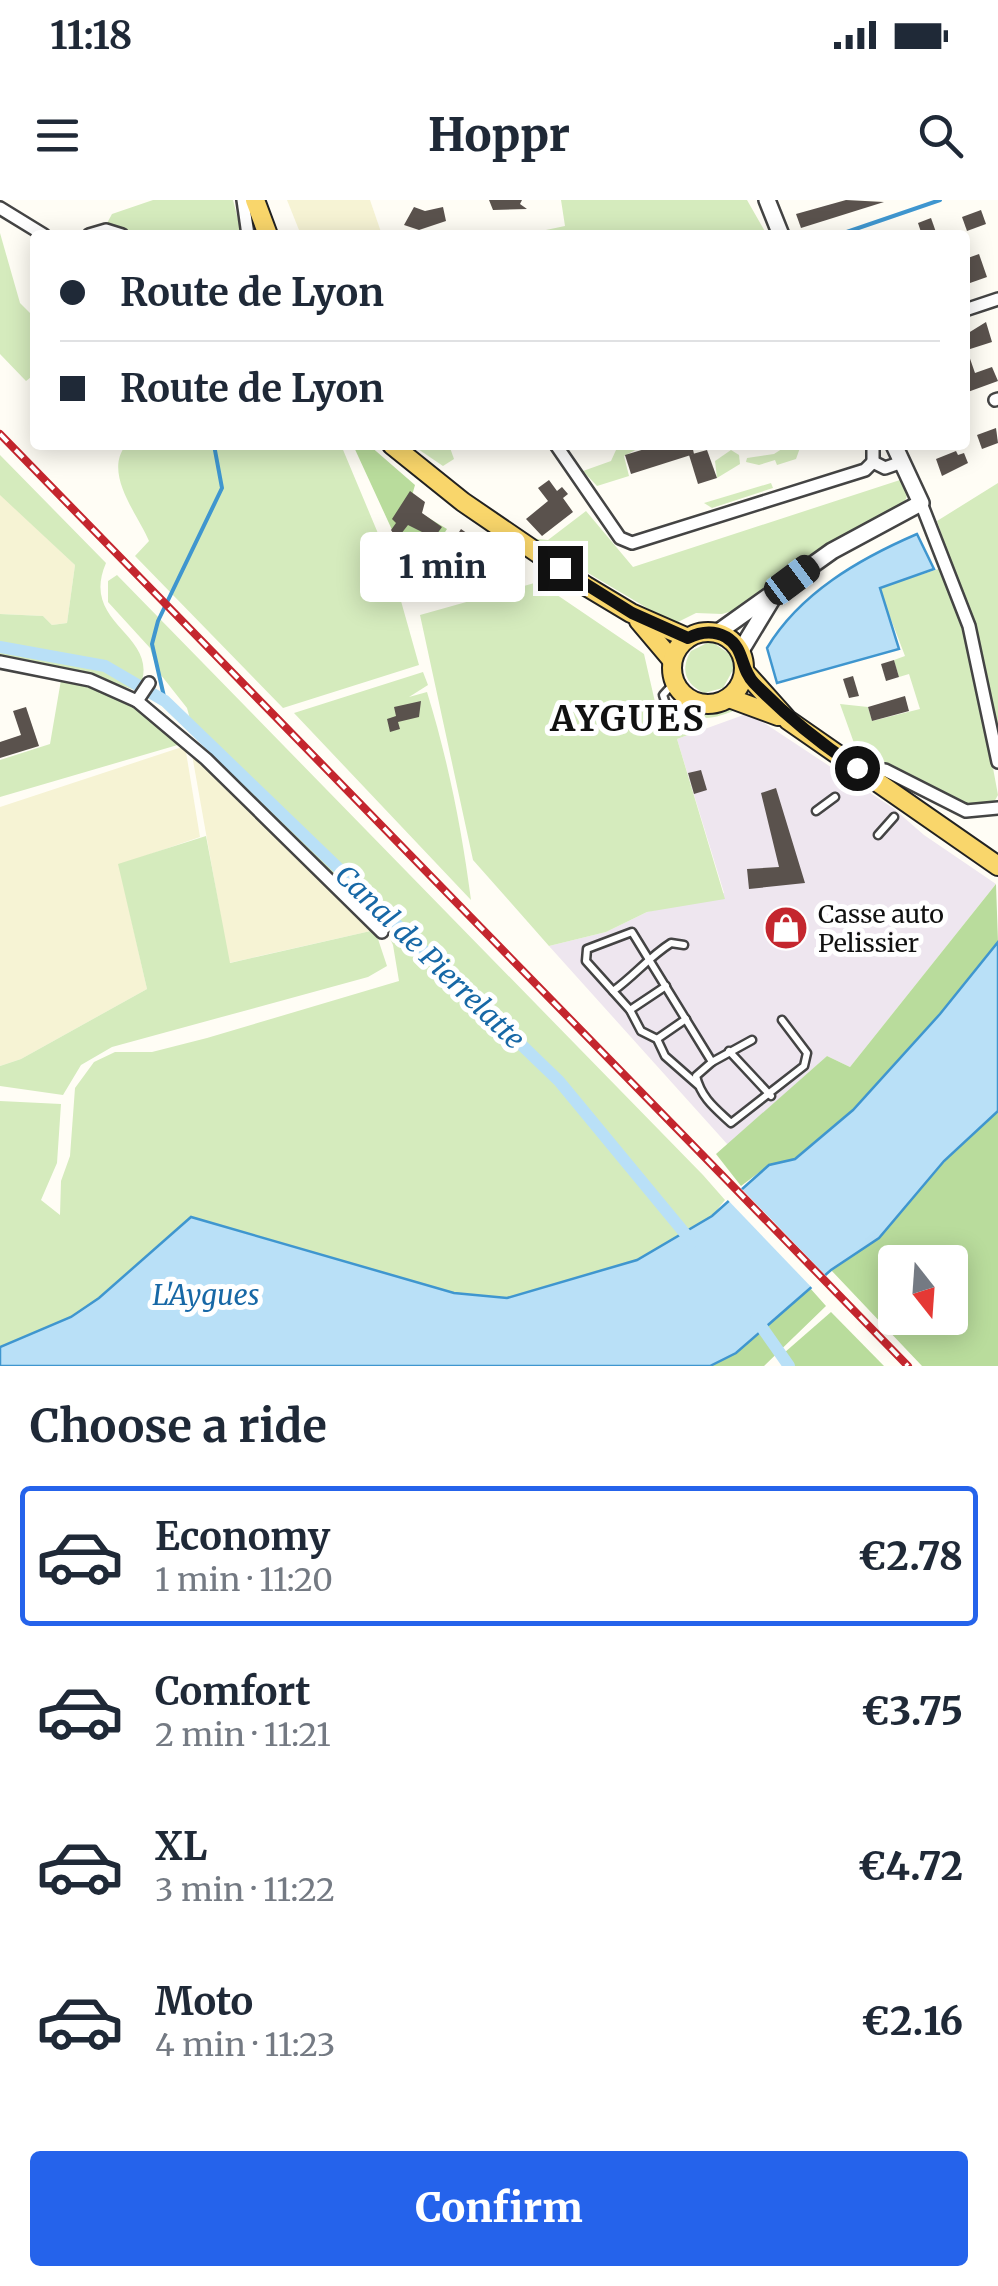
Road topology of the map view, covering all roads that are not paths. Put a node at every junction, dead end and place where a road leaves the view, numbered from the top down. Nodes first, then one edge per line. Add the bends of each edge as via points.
1 (243, 200) edge
2 (255, 200) edge
3 (767, 200) edge
4 (4, 206) edge
5 (37, 230) edge
6 (247, 230) edge
7 (266, 230) edge
8 (779, 230) edge
9 (998, 299) edge
10 (970, 308) edge
11 (398, 450) edge
12 (560, 450) edge
13 (874, 450) edge
14 (896, 450) edge
15 (873, 462) junction
16 (902, 462) junction
17 (921, 503) junction
18 (774, 596) junction
19 (632, 613) junction
20 (717, 634) junction
21 (688, 638) junction
22 (740, 652) junction
23 (672, 660) junction
24 (0, 662) edge
25 (744, 671) junction
26 (149, 682) dead end
27 (139, 698) junction
28 (730, 698) junction
29 (788, 720) junction
30 (998, 762) edge
31 (870, 777) junction
32 (835, 797) dead end
33 (998, 808) edge
34 (816, 811) dead end
35 (894, 817) dead end
36 (878, 835) dead end
37 (998, 866) edge
38 (382, 932) dead end
39 (684, 945) dead end
40 (648, 957) junction
41 (666, 986) junction
42 (613, 991) junction
43 (630, 1010) junction
44 (686, 1018) junction
45 (782, 1020) dead end
46 (657, 1039) junction
47 (752, 1040) dead end
48 (729, 1052) junction
49 (712, 1062) junction
50 (698, 1085) junction
51 (770, 1096) junction

1 - 6 street
2 - 7 main road
3 - 8 street
4 - 5 street
9 - 10 street
11 - 19 main road via 463,502
12 - 15 street via 625,542 638,543
13 - 15 street
14 - 16 street
15 - 16 street via 885,468
16 - 17 street
17 - 18 street via 832,551
17 - 30 street via 969,626
18 - 20 street
18 - 22 street
19 - 21 main road
19 - 23 main road
20 - 21 main road
20 - 22 main road
21 - 23 main road
22 - 25 main road
23 - 28 main road via 674,683 688,699 709,705
24 - 27 street via 90,680
25 - 28 main road
25 - 29 main road
26 - 27 street
27 - 38 street
28 - 29 main road
29 - 31 main road
31 - 33 street via 885,770 954,807 978,813
31 - 37 main road
32 - 34 lane
35 - 36 lane
39 - 40 lane via 671,943
40 - 41 lane
40 - 42 lane
40 - 42 lane via 632,932 586,949 586,961
41 - 43 lane
41 - 44 lane
42 - 43 lane
43 - 46 lane via 641,1030
44 - 46 lane
44 - 49 lane
45 - 51 lane via 807,1053 804,1066
46 - 50 lane
47 - 48 lane
48 - 49 lane
48 - 51 lane
49 - 50 lane via 696,1076
50 - 51 lane via 731,1123

